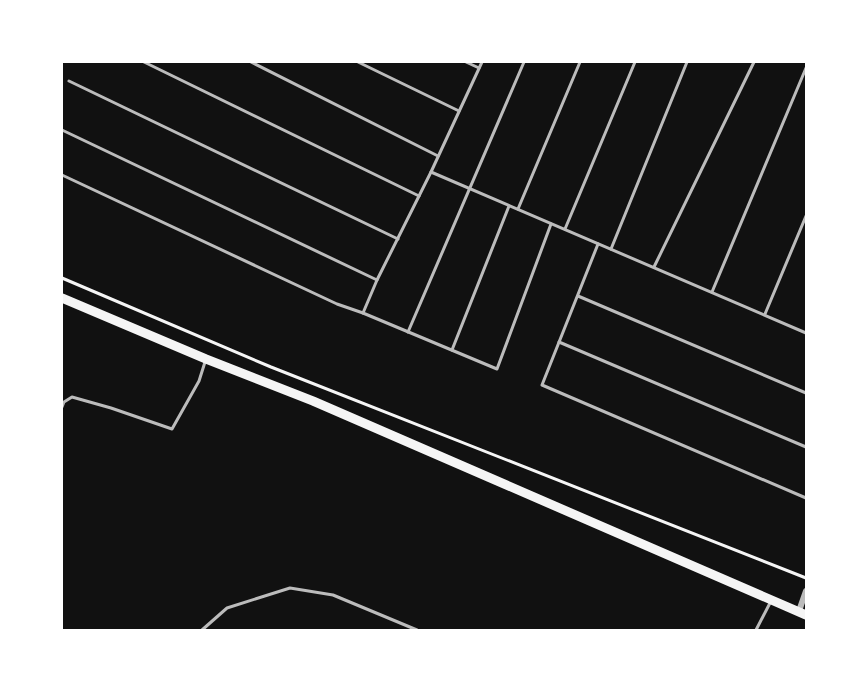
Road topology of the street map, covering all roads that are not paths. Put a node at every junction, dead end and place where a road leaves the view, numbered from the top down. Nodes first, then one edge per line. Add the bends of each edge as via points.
1 (144, 62) edge
2 (251, 62) edge
3 (358, 62) edge
4 (466, 62) edge
5 (482, 62) edge
6 (524, 62) edge
7 (580, 62) edge
8 (635, 62) edge
9 (687, 62) edge
10 (754, 62) edge
11 (479, 68) junction
12 (807, 68) edge
13 (69, 81) dead end
14 (459, 111) junction
15 (62, 130) edge
16 (438, 156) junction
17 (431, 172) junction
18 (62, 175) edge
19 (470, 189) junction
20 (419, 196) junction
21 (509, 206) junction
22 (518, 209) junction
23 (807, 216) edge
24 (551, 224) junction
25 (565, 230) junction
26 (398, 239) junction
27 (598, 244) junction
28 (610, 249) junction
29 (654, 267) junction
30 (377, 280) junction
31 (711, 292) junction
32 (578, 296) junction
33 (62, 298) edge
34 (363, 313) junction
35 (764, 315) junction
36 (408, 332) junction
37 (807, 333) edge
38 (559, 342) junction
39 (452, 350) junction
40 (206, 359) junction
41 (807, 393) edge
42 (62, 407) edge
43 (807, 447) edge
44 (807, 498) edge
45 (807, 591) edge
46 (772, 599) junction
47 (803, 613) edge
48 (202, 630) edge
49 (417, 630) edge
50 (756, 630) edge

1 - 20 lane
2 - 16 lane
3 - 14 lane
4 - 11 lane
5 - 11 lane
6 - 19 lane
7 - 22 lane
8 - 25 lane
9 - 28 lane
10 - 29 lane
11 - 14 lane
12 - 31 lane
13 - 26 lane
14 - 16 lane
15 - 30 lane
16 - 17 lane
17 - 19 lane
17 - 20 lane
18 - 34 lane
19 - 21 lane
19 - 36 lane
20 - 26 lane
21 - 22 lane
21 - 39 lane
22 - 24 lane
23 - 35 lane
24 - 25 lane
24 - 39 lane via 497,369
25 - 27 lane
26 - 30 lane
27 - 28 lane
27 - 32 lane
28 - 29 lane
29 - 31 lane
30 - 34 lane
31 - 35 lane
32 - 38 lane
32 - 41 lane
33 - 40 main road
34 - 36 lane
35 - 37 lane
36 - 39 lane
38 - 43 lane
38 - 44 lane via 542,386
40 - 42 lane via 199,381 172,429 72,397
40 - 46 main road via 313,401
45 - 47 street
46 - 47 main road
46 - 50 lane
48 - 49 lane via 227,608 290,588 333,595

